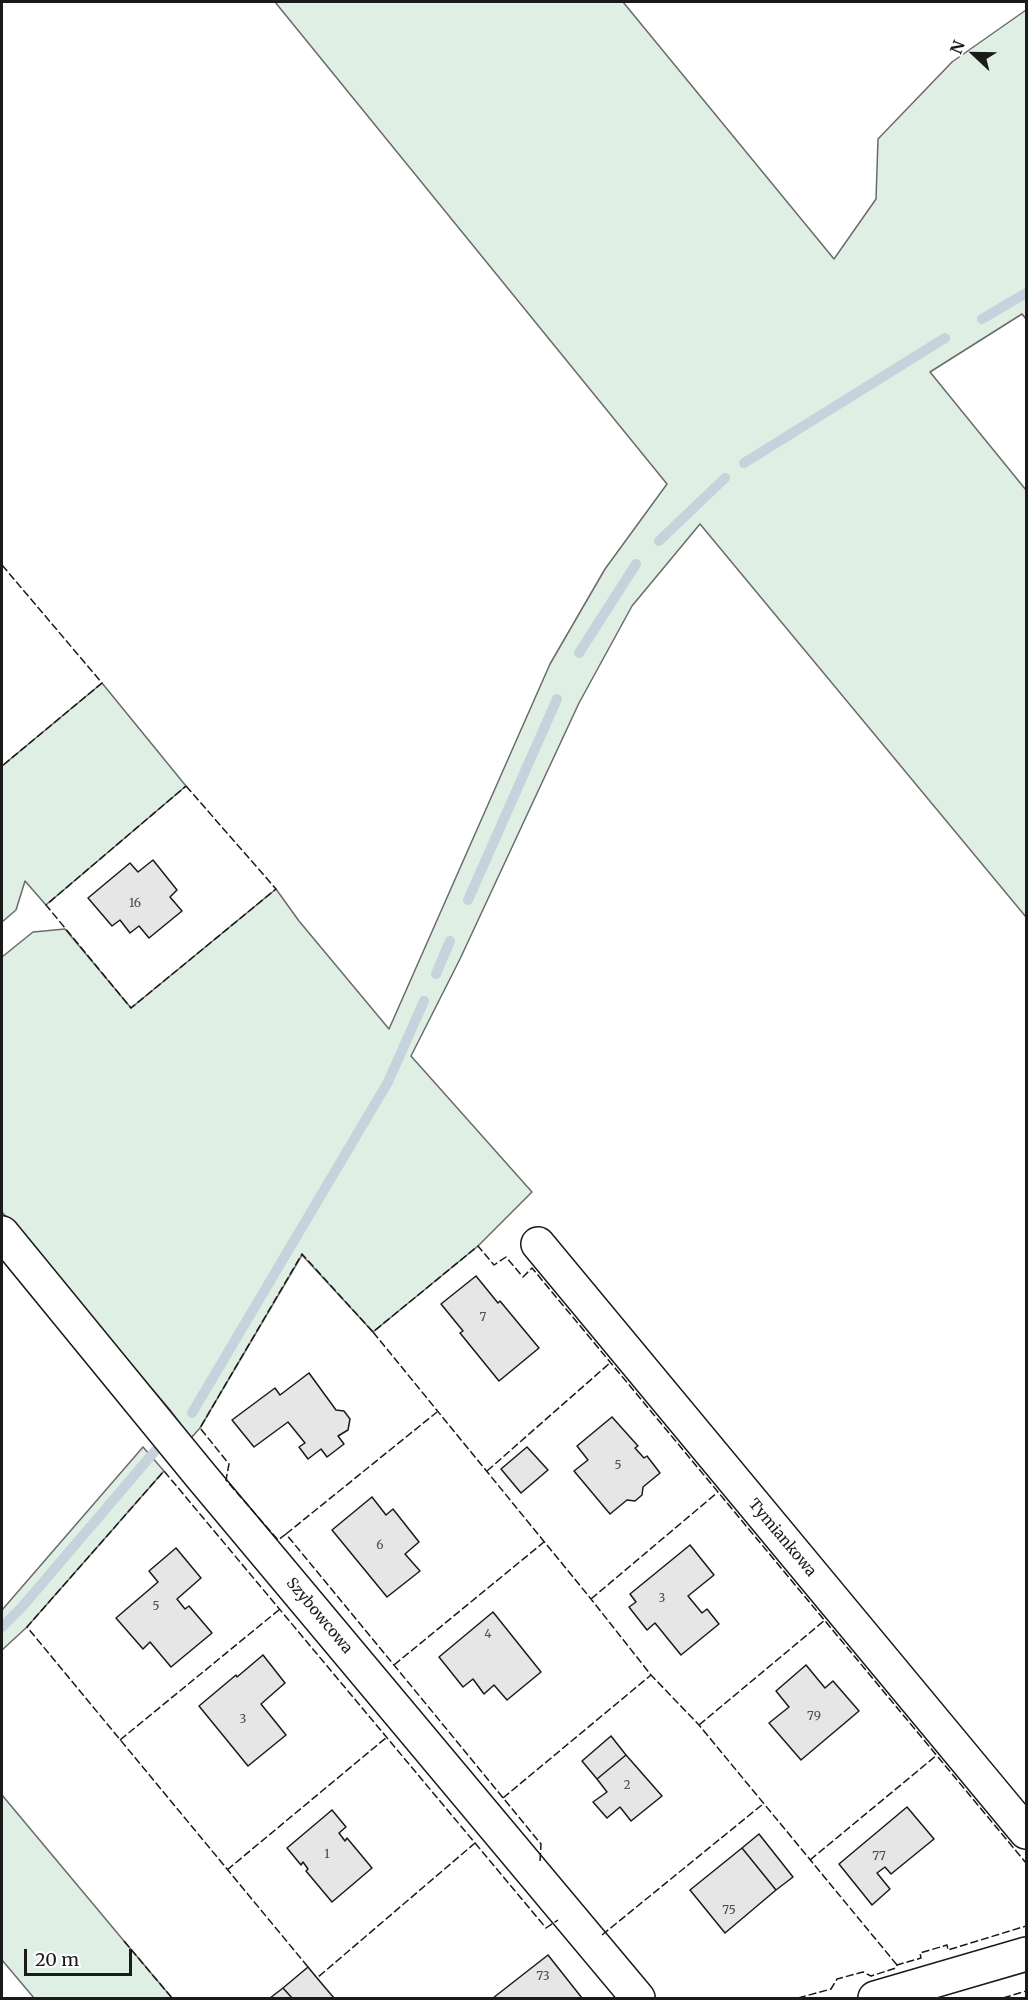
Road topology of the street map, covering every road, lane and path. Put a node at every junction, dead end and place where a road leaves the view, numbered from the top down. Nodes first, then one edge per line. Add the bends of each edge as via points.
1 (2, 1233) edge
2 (538, 1244) dead end
3 (1026, 1832) edge
4 (1026, 1953) edge
5 (638, 1998) edge
6 (875, 1998) edge

1 - 5 street, Szybowcowa
2 - 3 street, Tymiankowa
4 - 6 street

